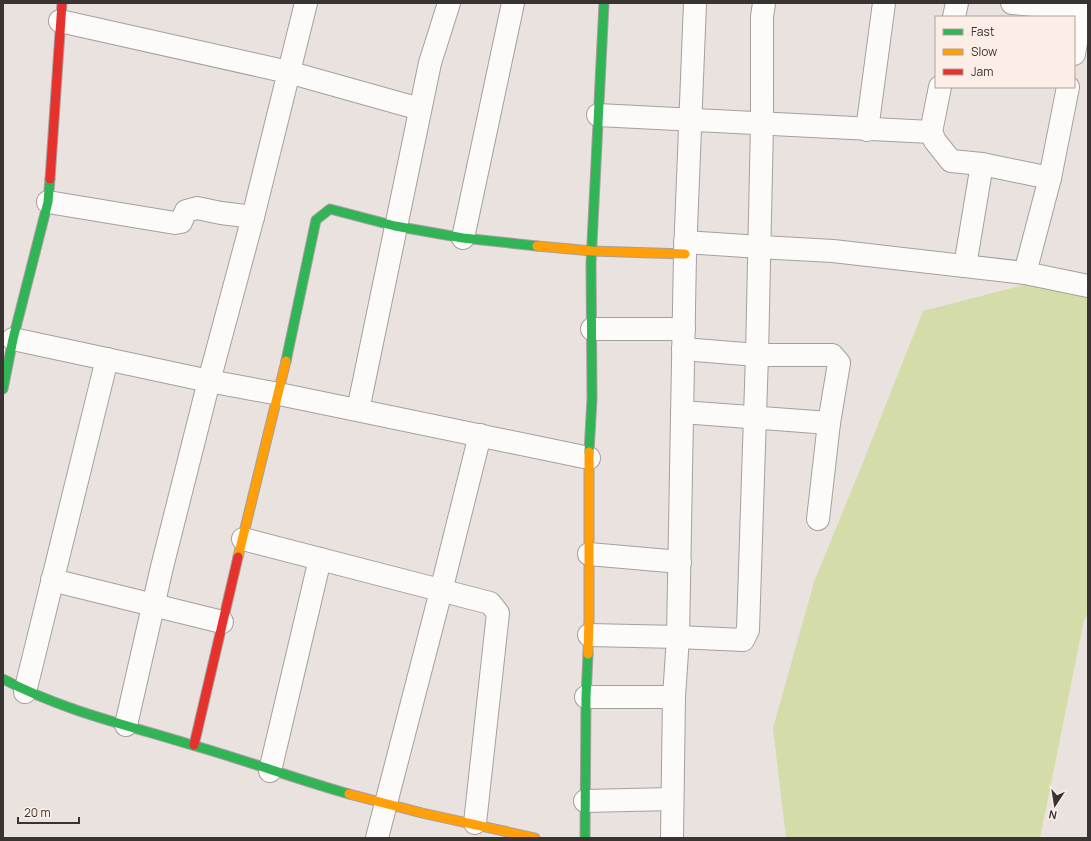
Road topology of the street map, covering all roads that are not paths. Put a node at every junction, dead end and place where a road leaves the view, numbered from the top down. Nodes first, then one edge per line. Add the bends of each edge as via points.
1 (306, 3) edge
2 (449, 3) edge
3 (513, 3) edge
4 (604, 3) edge
5 (695, 3) edge
6 (764, 3) edge
7 (884, 3) edge
8 (956, 3) edge
9 (1021, 3) edge
10 (1083, 6) edge
11 (61, 12) edge
12 (954, 16) edge
13 (1075, 49) edge
14 (288, 72) junction
15 (940, 88) edge
16 (1068, 88) edge
17 (420, 109) junction
18 (598, 115) junction
19 (690, 119) junction
20 (762, 124) junction
21 (867, 130) junction
22 (931, 132) junction
23 (982, 164) junction
24 (1050, 178) junction
25 (48, 202) junction
26 (253, 217) junction
27 (395, 226) junction
28 (463, 238) junction
29 (760, 247) junction
30 (685, 248) junction
31 (592, 251) junction
32 (965, 266) junction
33 (1025, 273) junction
34 (1088, 286) edge
35 (592, 329) junction
36 (684, 339) junction
37 (9, 345) edge
38 (757, 355) junction
39 (107, 359) junction
40 (209, 381) junction
41 (3, 389) edge
42 (279, 394) junction
43 (358, 410) junction
44 (682, 412) junction
45 (755, 418) junction
46 (829, 423) junction
47 (480, 435) junction
48 (589, 458) junction
49 (818, 519) dead end
50 (243, 539) junction
51 (589, 554) junction
52 (320, 559) junction
53 (680, 562) junction
54 (52, 580) junction
55 (441, 591) junction
56 (154, 605) junction
57 (222, 622) junction
58 (589, 634) junction
59 (678, 637) junction
60 (3, 679) edge
61 (24, 692) junction
62 (586, 697) junction
63 (674, 697) junction
64 (126, 725) junction
65 (194, 745) junction
66 (270, 771) junction
67 (672, 799) junction
68 (585, 802) junction
69 (385, 804) junction
70 (475, 823) junction
71 (377, 838) edge
72 (535, 838) edge
73 (585, 838) edge
74 (672, 838) edge

1 - 14 street
2 - 17 street via 430,63
3 - 28 street
4 - 18 street
5 - 19 street
6 - 20 street
7 - 21 street
8 - 12 street
9 - 10 street
10 - 13 street
11 - 14 street
11 - 25 street
14 - 17 street
14 - 26 street
15 - 22 street
16 - 24 street
17 - 27 street
18 - 19 street
18 - 31 street
19 - 20 street
19 - 30 street
20 - 21 street
20 - 29 street
21 - 22 street
22 - 23 street via 951,161
23 - 24 street
23 - 32 street
24 - 33 street
25 - 26 street via 175,223 181,222 186,211 197,208
25 - 37 street
26 - 40 street
27 - 28 street
27 - 42 street via 330,209 316,220
27 - 43 street
28 - 31 street
29 - 30 street
29 - 32 street via 833,251
29 - 38 street
30 - 31 street
30 - 36 street
31 - 35 street
32 - 33 street
33 - 34 street
35 - 36 street
35 - 48 street
36 - 38 street
36 - 44 street
37 - 39 street
37 - 41 street
38 - 45 street
38 - 46 street via 832,355 839,363
39 - 40 street
39 - 54 street
40 - 42 street
40 - 56 street
42 - 43 street
42 - 50 street
43 - 47 street
44 - 45 street
44 - 53 street
45 - 46 street
45 - 59 street via 748,630 743,640
46 - 49 street
47 - 48 street
47 - 55 street
48 - 51 street
50 - 52 street
50 - 57 street
51 - 53 street
51 - 58 street
52 - 55 street
52 - 66 street
53 - 59 street
54 - 56 street
54 - 61 street
55 - 69 street
55 - 70 street via 490,603 498,613
56 - 57 street
56 - 64 street
57 - 65 street
58 - 59 street
58 - 62 street
59 - 63 street
60 - 61 street
61 - 64 street
62 - 63 street
62 - 68 street
63 - 67 street
64 - 65 street
65 - 66 street
66 - 69 street
67 - 68 street
67 - 74 street
68 - 73 street
69 - 70 street
69 - 71 street
70 - 72 street

